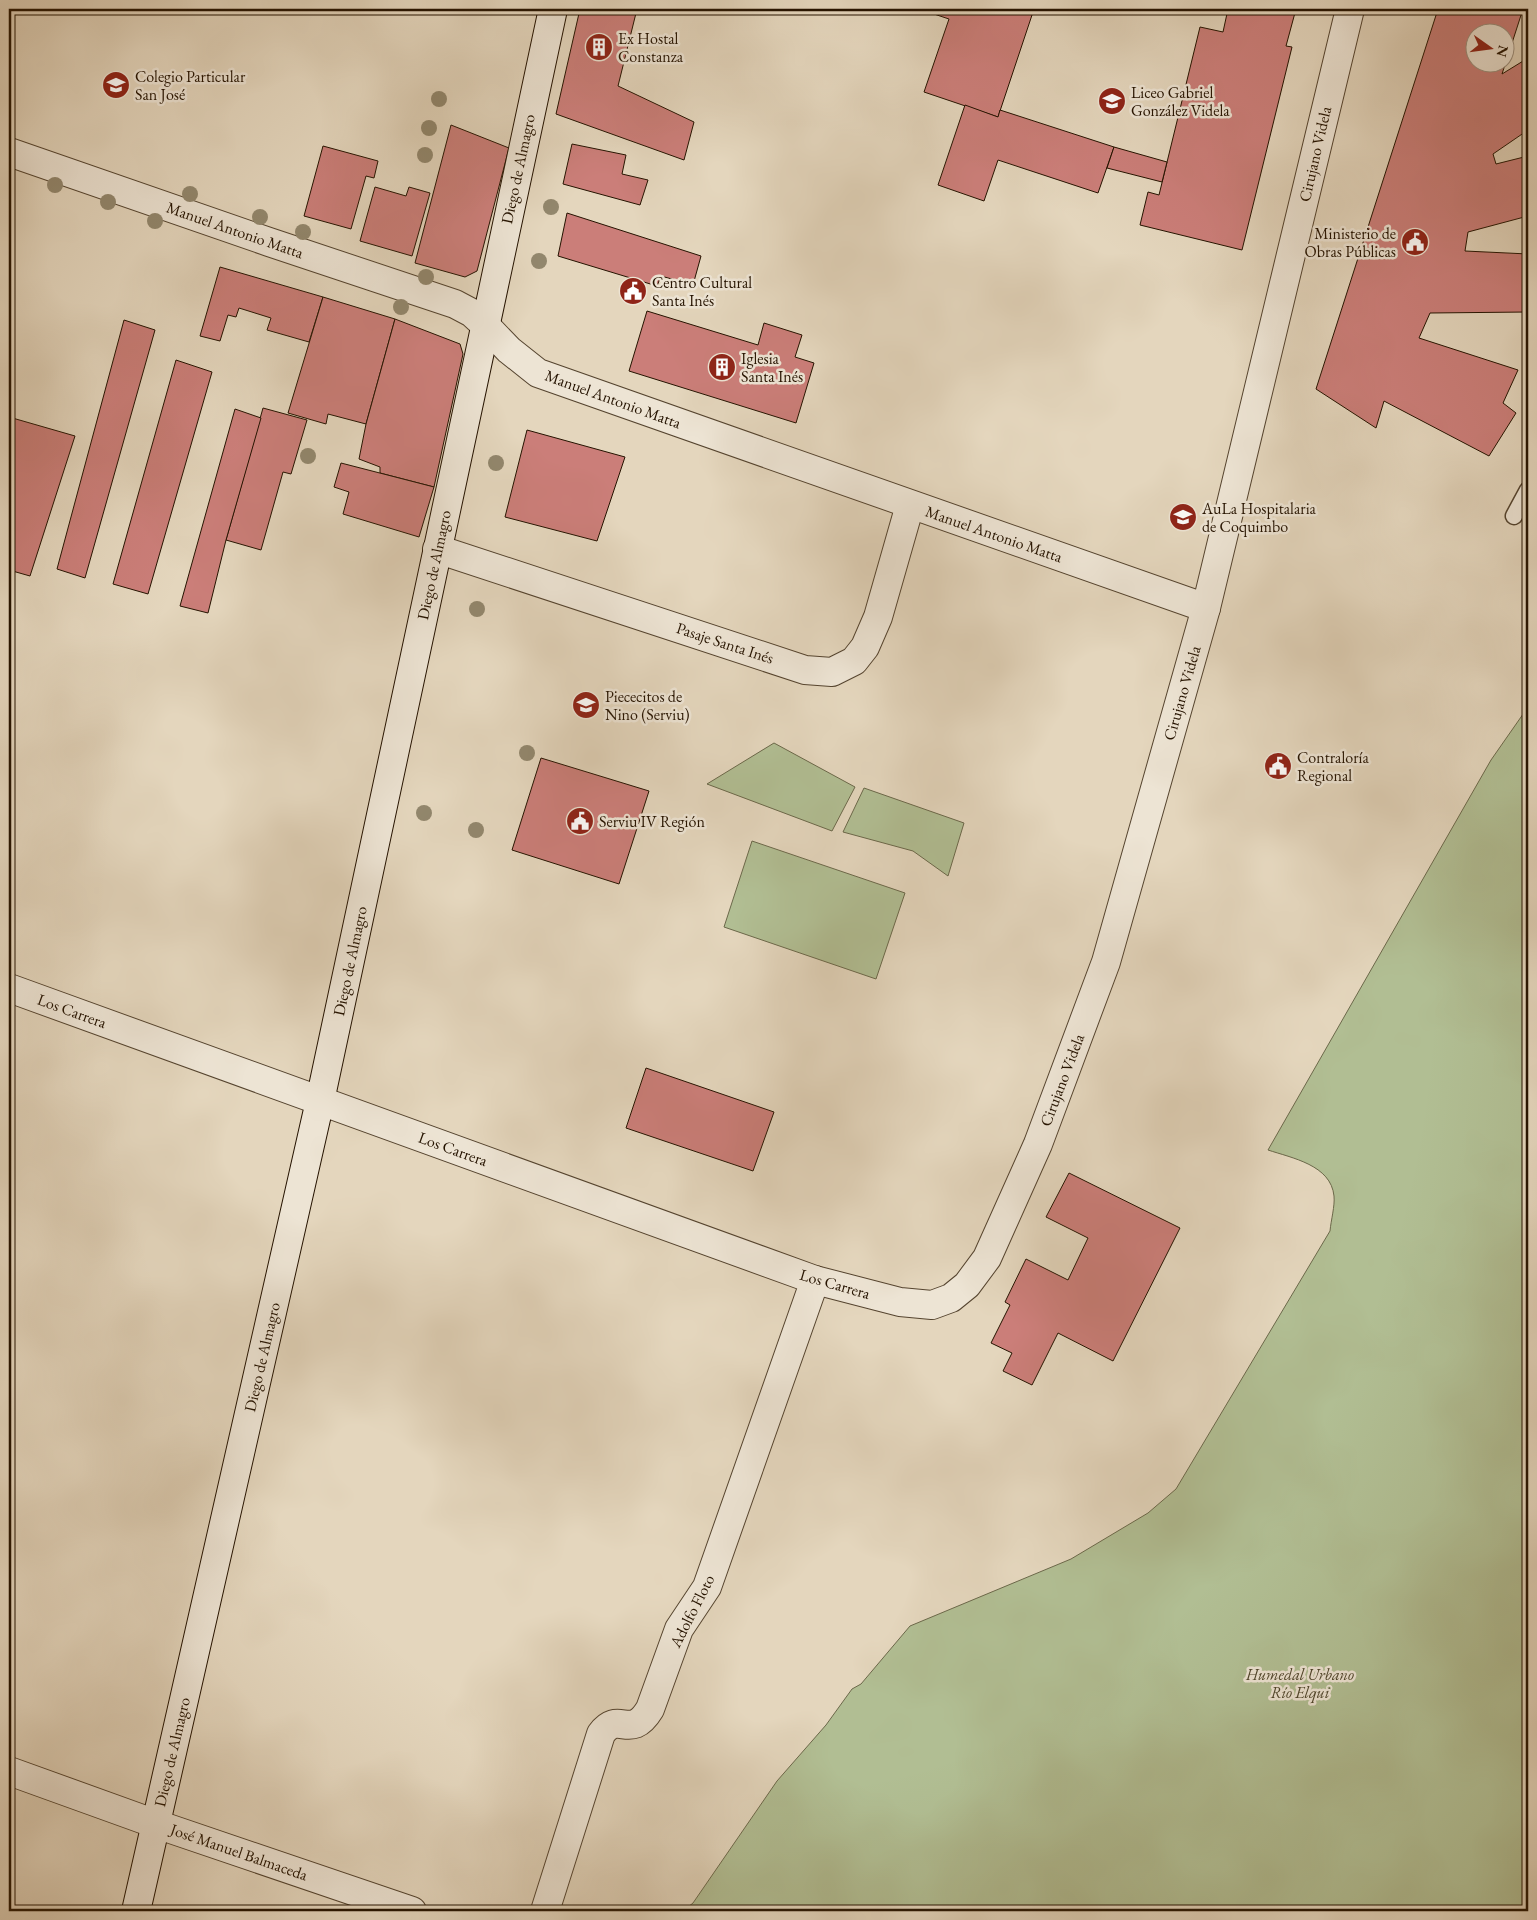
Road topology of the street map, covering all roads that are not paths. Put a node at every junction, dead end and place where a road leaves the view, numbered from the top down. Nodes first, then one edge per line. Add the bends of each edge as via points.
1 (552, 9) edge
2 (1350, 9) edge
3 (9, 152) edge
4 (485, 325) junction
5 (1528, 490) edge
6 (910, 505) junction
7 (1514, 516) dead end
8 (437, 549) junction
9 (1206, 608) junction
10 (9, 988) edge
11 (320, 1101) junction
12 (816, 1280) junction
13 (900, 1302) joint
14 (9, 1771) edge
15 (156, 1824) junction
16 (136, 1911) edge
17 (412, 1911) edge
18 (545, 1911) edge

1 - 4 street, Diego de Almagro
2 - 9 street, Cirujano Videla
3 - 4 street, Manuel Antonio Matta via 454,304 472,313
4 - 6 street, Manuel Antonio Matta via 508,350 538,373
4 - 8 street, Diego de Almagro
5 - 7 lane
6 - 8 street, Pasaje Santa Inés via 878,617 865,647 854,661 832,672 805,670
6 - 9 street, Manuel Antonio Matta
8 - 11 street, Diego de Almagro
9 - 13 street, Cirujano Videla via 1106,962 1038,1144 987,1258 967,1285 950,1298 932,1305
10 - 11 street, Los Carrera
11 - 12 street, Los Carrera
11 - 15 street, Diego de Almagro
12 - 13 street, Los Carrera
12 - 18 street, Adolfo Floto via 707,1587 680,1629 643,1720 632,1725 616,1723 607,1726 601,1734
14 - 15 street, José Manuel Balmaceda
15 - 16 street, Diego de Almagro
15 - 17 street, José Manuel Balmaceda

